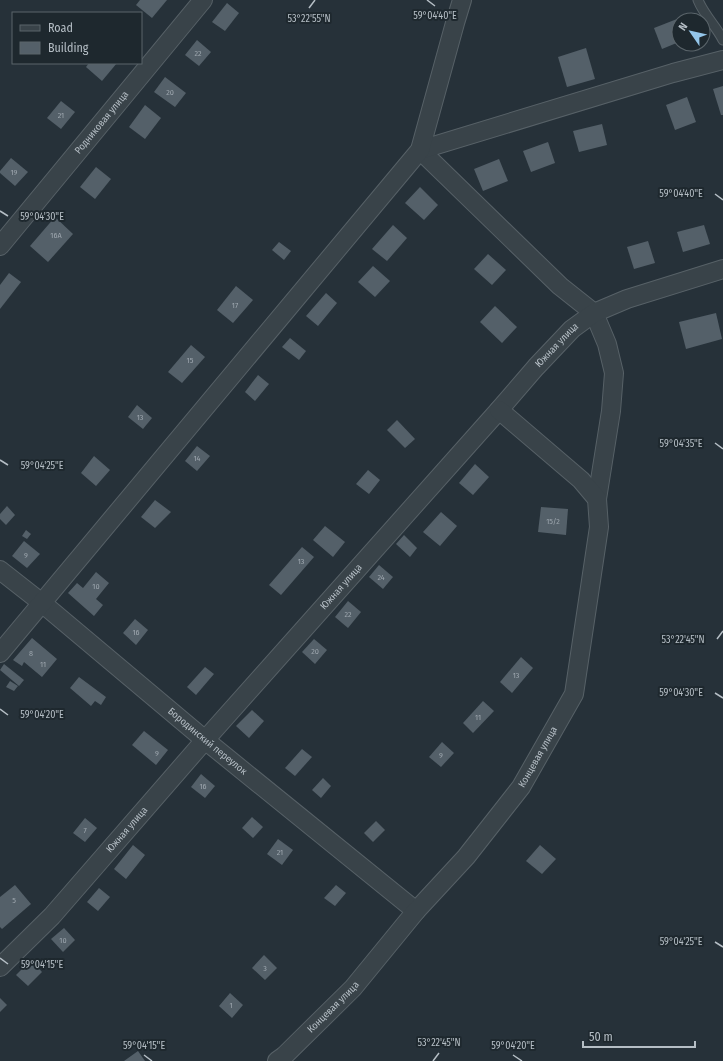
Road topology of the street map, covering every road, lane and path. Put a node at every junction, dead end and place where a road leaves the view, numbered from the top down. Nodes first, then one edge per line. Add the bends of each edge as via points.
1 (203, 0) edge
2 (462, 0) edge
3 (698, 0) edge
4 (723, 40) edge
5 (723, 60) edge
6 (420, 150) junction
7 (0, 246) edge
8 (723, 268) edge
9 (594, 313) junction
10 (499, 410) junction
11 (597, 499) junction
12 (0, 570) edge
13 (42, 603) junction
14 (0, 653) edge
15 (205, 740) junction
16 (416, 911) junction
17 (0, 966) edge
18 (281, 1059) edge

1 - 7 street, Родниковая улица
2 - 6 street
3 - 4 lane
5 - 6 street
6 - 9 street via 560,286
6 - 13 street
8 - 9 street, Южная улица via 627,299
9 - 10 street, Южная улица via 572,329
9 - 11 street, Концевая улица via 607,344 614,373 611,411
10 - 11 street via 581,480
10 - 15 street, Южная улица
11 - 16 street, Концевая улица via 599,527 574,694 521,786 466,857
12 - 13 street, Бородинский переулок
13 - 14 street
13 - 15 street, Бородинский переулок
15 - 16 street, Бородинский переулок
15 - 17 street, Южная улица via 52,916
16 - 18 street, Концевая улица via 353,988

